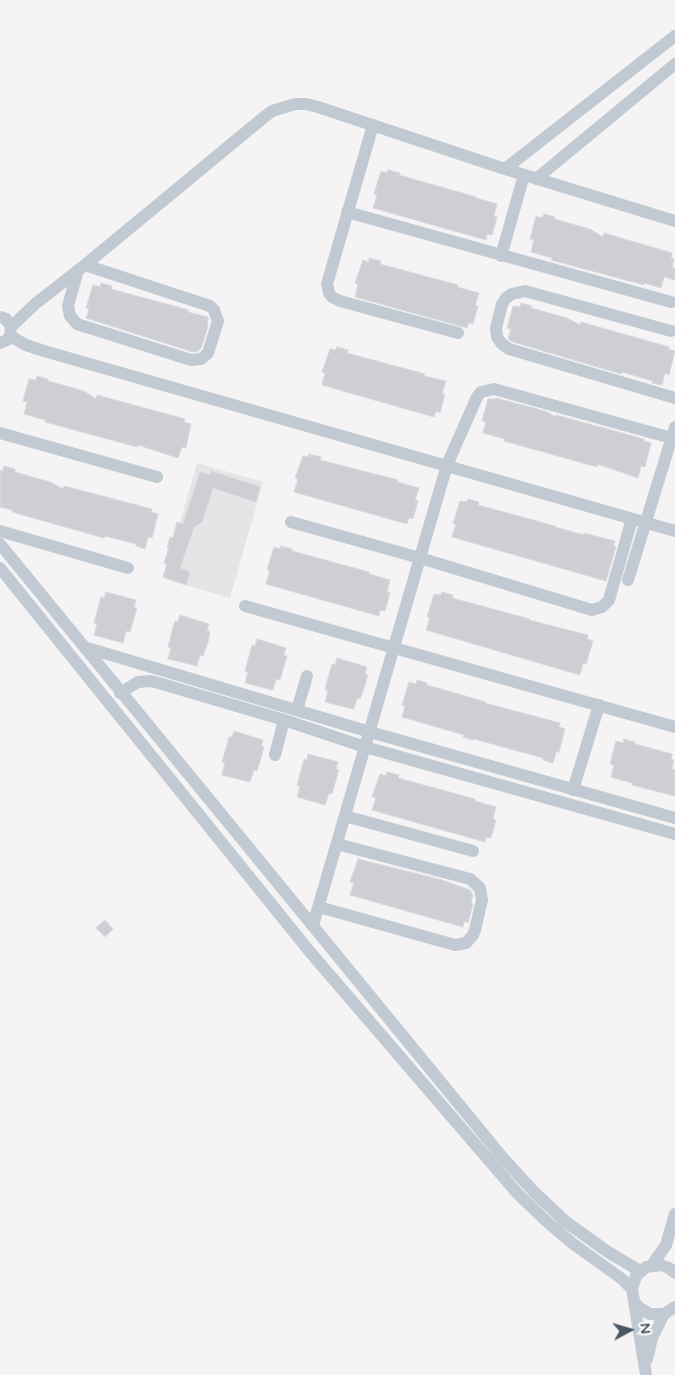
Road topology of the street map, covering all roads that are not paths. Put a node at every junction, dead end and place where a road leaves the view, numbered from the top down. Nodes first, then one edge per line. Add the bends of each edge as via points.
1 (675, 36) edge
2 (675, 64) edge
3 (372, 124) junction
4 (505, 169) junction
5 (524, 175) junction
6 (536, 179) junction
7 (348, 212) junction
8 (675, 221) edge
9 (501, 256) junction
10 (82, 268) junction
11 (671, 302) dead end
12 (35, 304) junction
13 (1, 317) edge
14 (671, 331) dead end
15 (458, 333) dead end
16 (7, 336) edge
17 (675, 398) edge
18 (0, 432) edge
19 (674, 435) edge
20 (447, 465) junction
21 (158, 476) dead end
22 (632, 519) junction
23 (291, 522) dead end
24 (646, 523) junction
25 (0, 531) edge
26 (675, 531) edge
27 (0, 544) edge
28 (420, 558) junction
29 (0, 568) edge
30 (128, 568) dead end
31 (628, 580) dead end
32 (245, 606) dead end
33 (84, 647) junction
34 (394, 648) junction
35 (307, 676) dead end
36 (120, 692) junction
37 (599, 705) junction
38 (297, 710) junction
39 (284, 720) junction
40 (675, 727) edge
41 (370, 732) junction
42 (365, 747) junction
43 (275, 755) dead end
44 (573, 790) junction
45 (345, 816) junction
46 (675, 818) edge
47 (675, 834) edge
48 (337, 844) junction
49 (472, 851) dead end
50 (319, 907) junction
51 (313, 926) junction
52 (675, 1214) edge
53 (646, 1268) junction
54 (675, 1273) edge
55 (633, 1295) junction
56 (671, 1311) edge
57 (646, 1370) edge

1 - 4 street
2 - 6 street
3 - 4 street
3 - 7 street
3 - 10 street via 306,104 272,111
4 - 5 street
5 - 6 street
5 - 9 street
6 - 8 street
7 - 9 street
7 - 15 street via 327,284 332,297
9 - 11 street
10 - 10 street via 68,306 70,316 77,324 191,360 201,359 208,353 218,321 210,306
10 - 12 street
12 - 13 street
12 - 16 street
13 - 16 street via 6,319
14 - 17 street via 525,291 506,298 496,328 497,337 509,349
16 - 20 street via 44,352
18 - 21 street
19 - 20 street via 494,388 481,392 477,397
19 - 24 street
20 - 22 street
20 - 28 street
22 - 24 street
22 - 28 street via 609,600 597,609
23 - 28 street
24 - 26 street
24 - 31 street
25 - 30 street
27 - 33 street
28 - 34 street
29 - 55 street via 310,952 513,1188 572,1243 622,1279
32 - 34 street
33 - 36 street
33 - 38 street
34 - 37 street
34 - 41 street
35 - 38 street
36 - 39 street via 138,682 151,681
36 - 51 street
37 - 40 street
37 - 44 street
38 - 41 street
39 - 42 street
39 - 43 street
41 - 42 street
41 - 44 street
42 - 45 street
42 - 47 street
44 - 46 street
45 - 48 street
45 - 49 street
48 - 50 street
48 - 50 street via 470,879 480,888 482,900 474,935 466,943 455,945
50 - 51 street
51 - 53 street via 534,1192 566,1222 608,1252
52 - 53 street via 666,1244
53 - 54 street via 661,1265
53 - 55 street via 633,1282
55 - 56 street via 638,1307 650,1314
55 - 57 street
56 - 57 street via 652,1338

